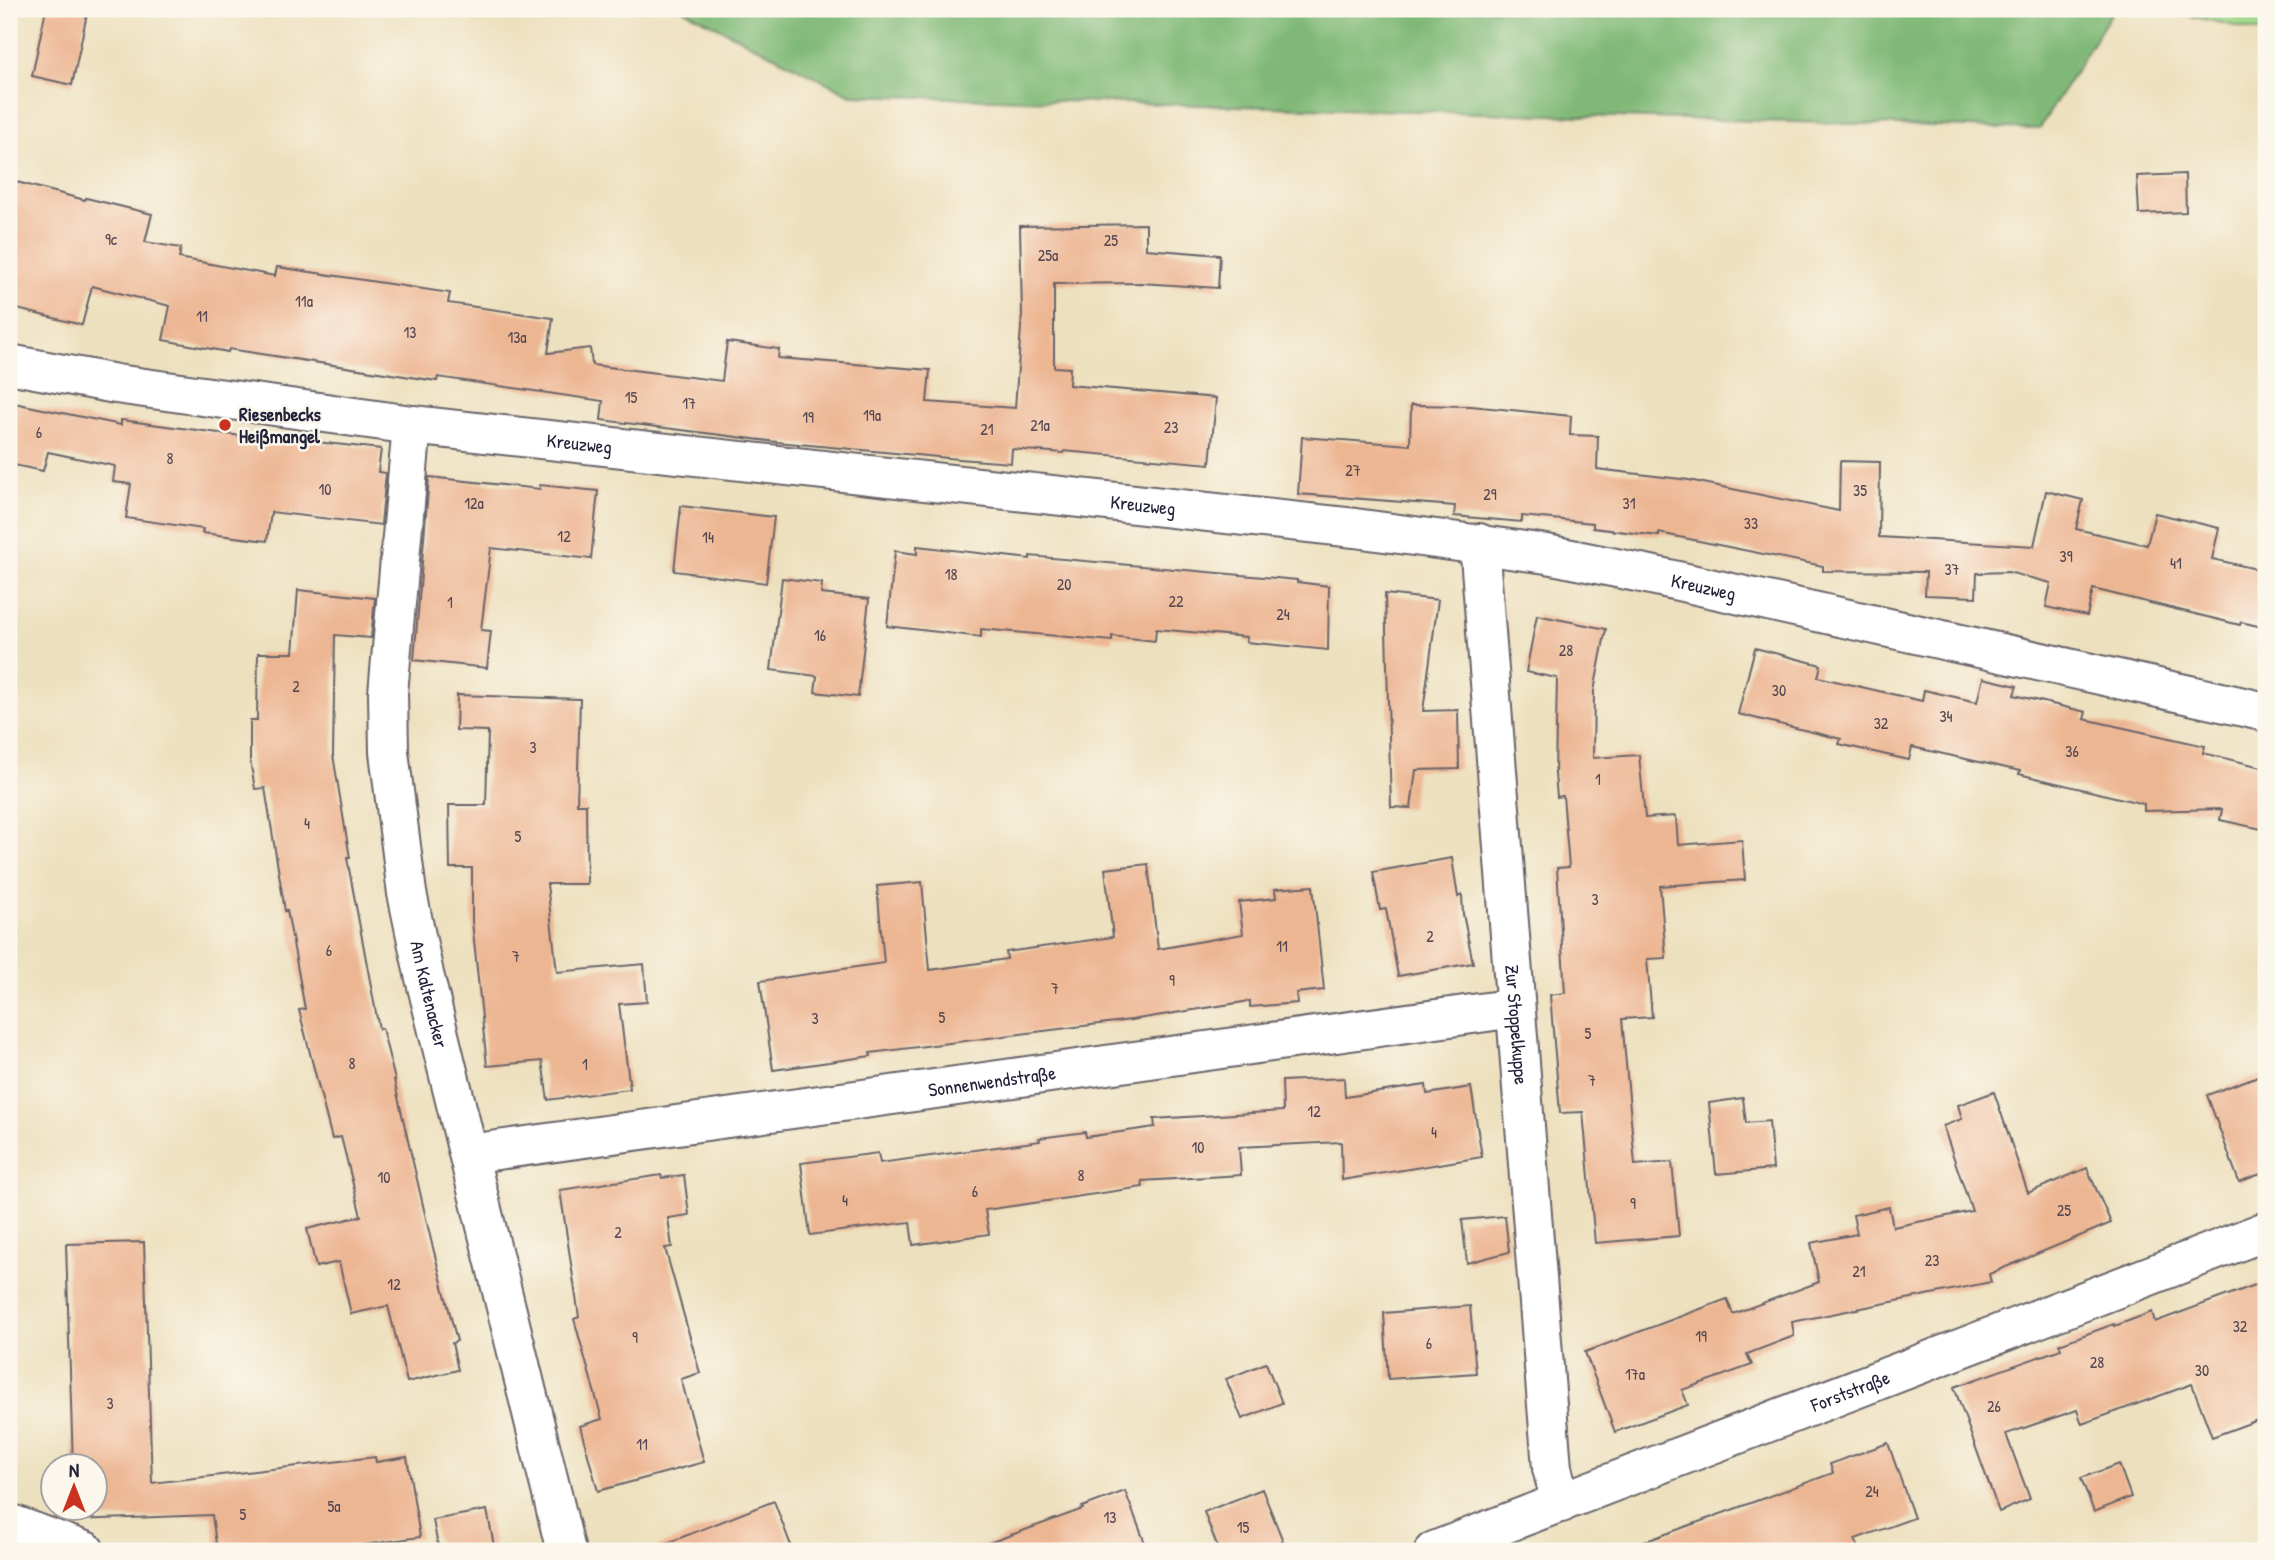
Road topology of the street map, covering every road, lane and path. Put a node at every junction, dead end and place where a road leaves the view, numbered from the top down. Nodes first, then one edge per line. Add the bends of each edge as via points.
1 (9, 364) edge
2 (412, 425) junction
3 (1479, 543) junction
4 (2266, 712) edge
5 (1515, 1008) junction
6 (469, 1154) junction
7 (2266, 1231) edge
8 (1561, 1503) junction
9 (9, 1523) edge
10 (85, 1551) edge
11 (566, 1551) edge
12 (1434, 1551) edge

1 - 2 street, Kreuzweg via 116,384
2 - 3 street, Kreuzweg
2 - 6 street, Am Kaltenacker via 388,693 389,752 407,893
3 - 4 street, Kreuzweg via 1651,575
3 - 5 street, Zur Stoppelkuppe
5 - 6 street, Sonnenwendstraße
5 - 8 street, Zur Stoppelkuppe via 1552,1468
6 - 11 street, Am Kaltenacker
7 - 8 street, Forststraße
8 - 12 street, Forststraße
9 - 10 street

